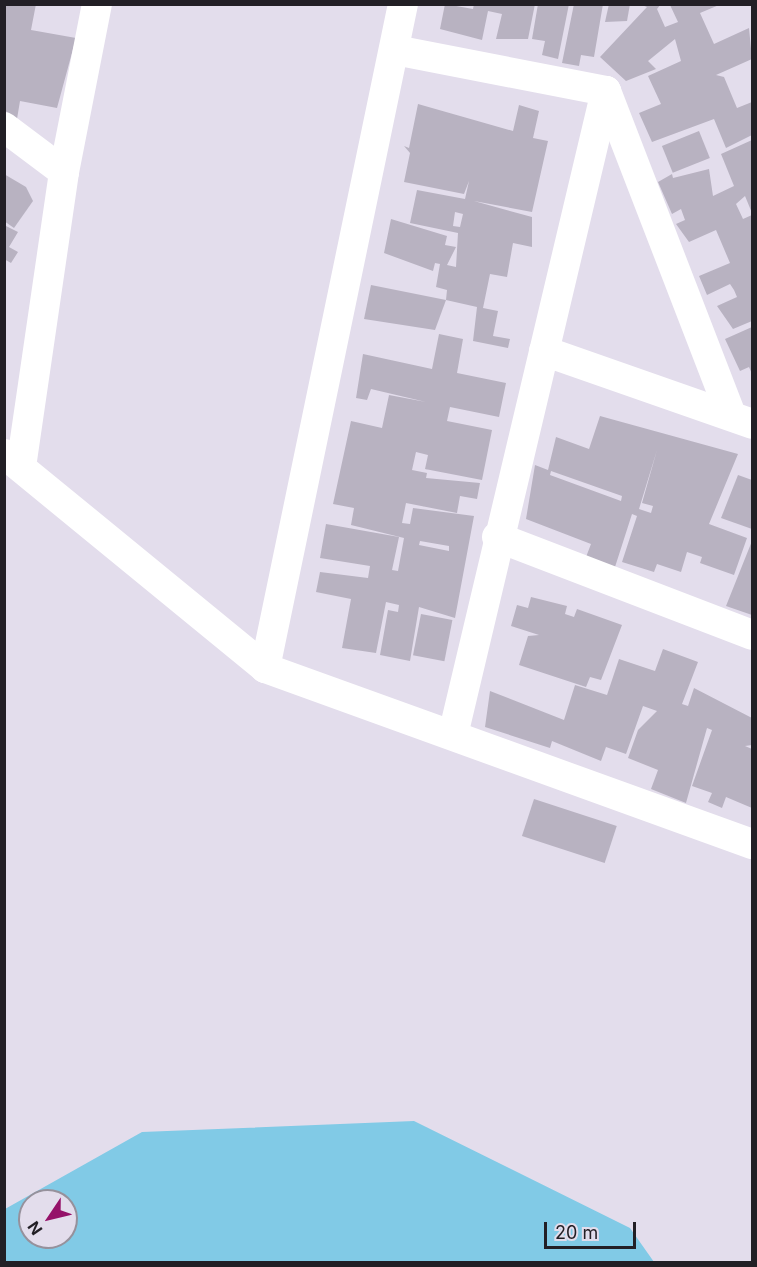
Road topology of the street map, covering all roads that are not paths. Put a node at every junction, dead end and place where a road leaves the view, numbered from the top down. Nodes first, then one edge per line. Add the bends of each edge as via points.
1 (97, 4) edge
2 (403, 4) edge
3 (395, 50) junction
4 (606, 91) junction
5 (4, 127) edge
6 (64, 172) junction
7 (544, 351) junction
8 (742, 419) edge
9 (13, 461) edge
10 (497, 537) junction
11 (753, 635) edge
12 (265, 668) junction
13 (453, 735) junction
14 (753, 844) edge

1 - 6 street
2 - 3 street
3 - 4 street
3 - 12 street
4 - 7 street
4 - 8 street
5 - 6 street
6 - 9 street
7 - 8 street
7 - 10 street
9 - 12 street
10 - 11 street
10 - 13 street
12 - 13 street
13 - 14 street

